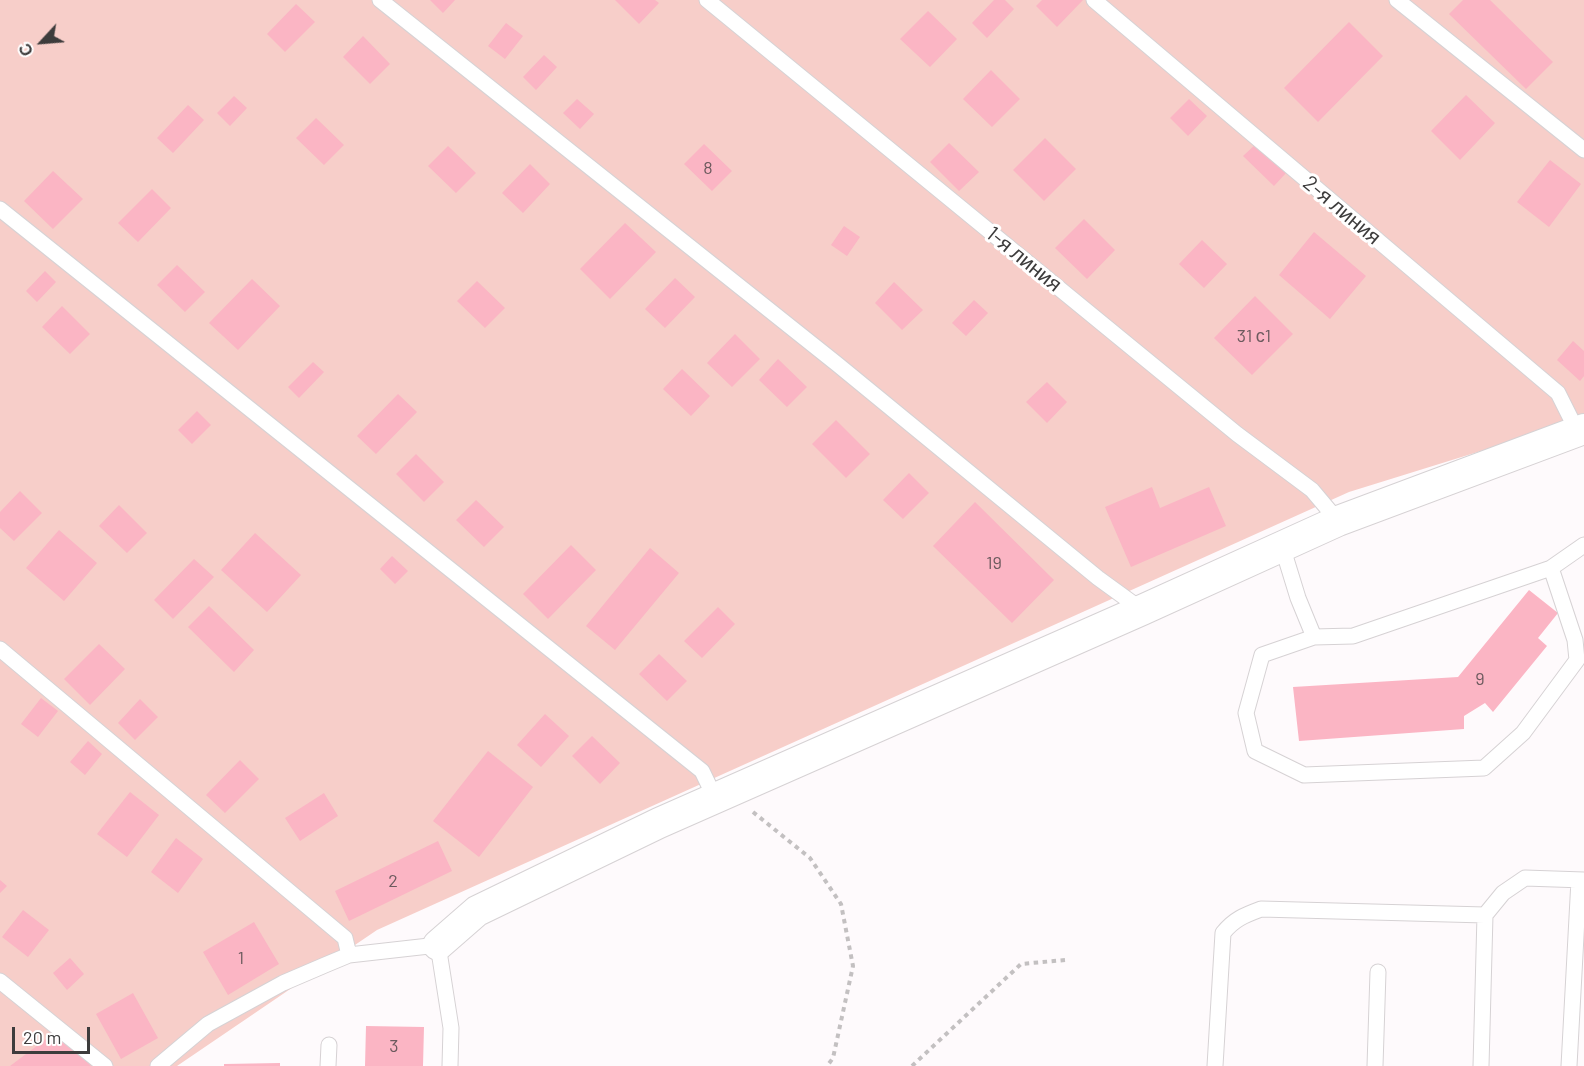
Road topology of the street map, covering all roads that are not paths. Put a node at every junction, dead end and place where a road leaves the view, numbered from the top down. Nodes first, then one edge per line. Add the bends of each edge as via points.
1 (380, 0) edge
2 (707, 0) edge
3 (1094, 0) edge
4 (1397, 0) edge
5 (1584, 150) edge
6 (0, 209) edge
7 (1580, 430) edge
8 (1338, 521) junction
9 (1584, 545) edge
10 (1281, 546) junction
11 (1551, 568) junction
12 (1142, 610) junction
13 (1314, 637) junction
14 (0, 649) edge
15 (715, 798) junction
16 (1581, 880) edge
17 (1485, 915) junction
18 (438, 945) junction
19 (1580, 950) edge
20 (349, 955) junction
21 (1378, 972) dead end
22 (0, 981) edge
23 (329, 1045) dead end
24 (105, 1066) edge
25 (158, 1066) edge
26 (328, 1066) edge
27 (450, 1066) edge
28 (1215, 1066) edge
29 (1375, 1066) edge
30 (1481, 1066) edge
31 (1569, 1066) edge

1 - 12 lane
2 - 8 lane, 1-я линия via 1237,434 1312,490
3 - 7 lane, 2-я линия via 1558,393
4 - 5 lane
6 - 15 lane via 702,771
7 - 8 street
8 - 10 street
9 - 11 lane
10 - 12 street
10 - 13 lane
11 - 13 lane via 1353,636
11 - 13 lane via 1575,640 1576,660 1523,733 1484,768 1304,775 1255,751 1246,713 1262,655
12 - 15 street
14 - 20 lane via 345,938
15 - 18 street via 477,910
16 - 17 lane via 1525,878 1503,893
16 - 19 lane
17 - 28 lane via 1261,909 1240,916 1223,933
17 - 30 lane
18 - 20 lane
18 - 27 lane via 451,1028
19 - 31 lane
20 - 25 lane via 208,1024
21 - 29 lane
22 - 24 lane
23 - 26 lane

